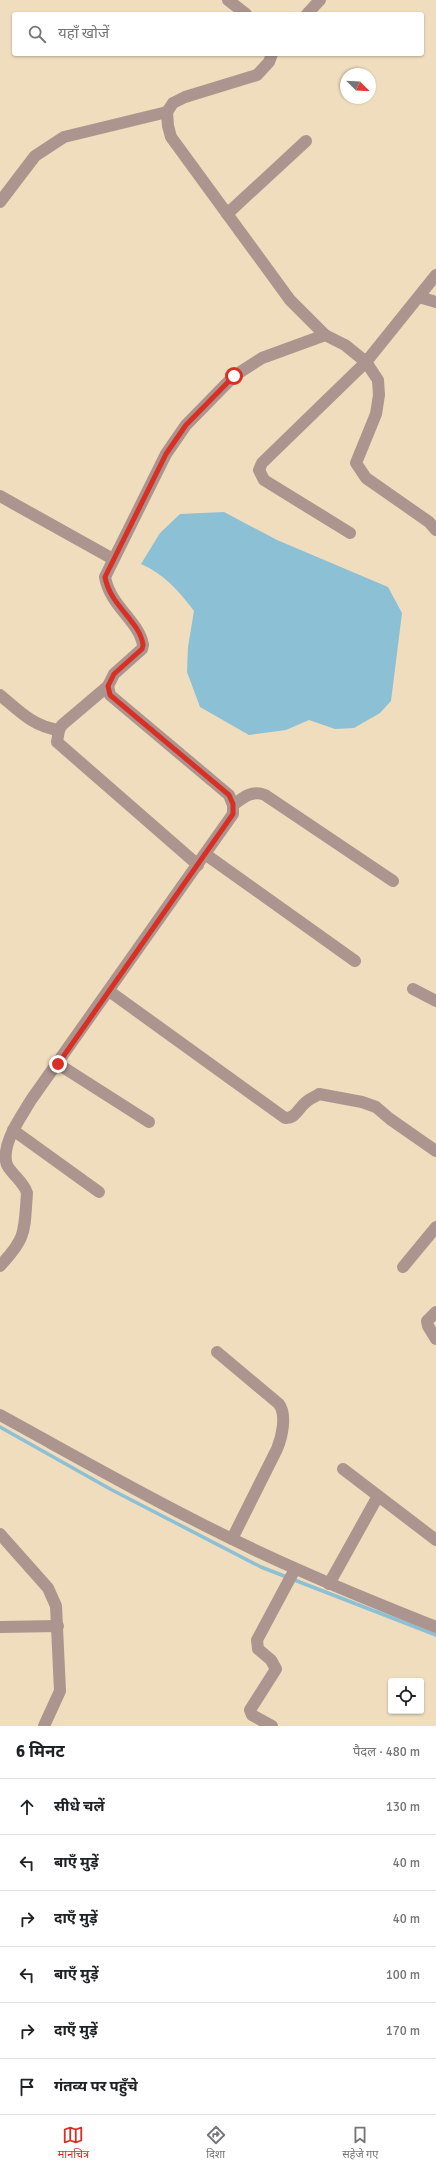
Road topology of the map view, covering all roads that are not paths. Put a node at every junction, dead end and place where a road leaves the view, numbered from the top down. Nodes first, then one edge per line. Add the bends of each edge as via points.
1 (228, 0) edge
2 (320, 0) edge
3 (243, 12) edge
4 (309, 12) edge
5 (271, 56) edge
6 (167, 112) junction
7 (306, 141) dead end
8 (2, 194) edge
9 (227, 214) junction
10 (436, 275) edge
11 (418, 297) junction
12 (436, 302) edge
13 (325, 335) junction
14 (366, 362) junction
15 (0, 496) edge
16 (436, 530) edge
17 (350, 533) dead end
18 (113, 559) junction
19 (108, 686) junction
20 (0, 695) edge
21 (59, 730) junction
22 (233, 804) junction
23 (205, 854) junction
24 (198, 865) junction
25 (393, 881) dead end
26 (355, 961) dead end
27 (413, 989) dead end
28 (109, 991) junction
29 (436, 1001) edge
30 (58, 1064) junction
31 (149, 1122) dead end
32 (13, 1130) junction
33 (436, 1151) edge
34 (99, 1192) dead end
35 (436, 1227) edge
36 (0, 1266) edge
37 (403, 1267) dead end
38 (436, 1312) edge
39 (436, 1339) edge
40 (217, 1352) dead end
41 (0, 1415) edge
42 (343, 1469) dead end
43 (378, 1496) junction
44 (0, 1534) edge
45 (232, 1539) junction
46 (436, 1540) edge
47 (292, 1575) junction
48 (329, 1584) junction
49 (58, 1626) junction
50 (0, 1627) edge
51 (436, 1627) edge
52 (44, 1726) edge
53 (272, 1726) edge

1 - 3 street
2 - 4 street
5 - 6 street via 257,75 186,97 173,103
6 - 8 street via 64,137 35,156
6 - 9 street via 171,137
7 - 9 street
9 - 13 street via 290,300
10 - 11 street
11 - 12 street
11 - 14 street
13 - 14 street via 345,345
13 - 18 street via 256,362 234,376 197,414 166,454
14 - 16 street via 378,380 379,395 376,414 356,463 366,478 429,522
14 - 17 street via 262,463 259,470 264,480
15 - 18 street
18 - 19 street via 105,577 107,586 111,597 139,634 143,645 142,649 114,674
19 - 21 street
19 - 22 street via 110,695 229,795
20 - 21 street via 33,722
21 - 24 street via 57,742 60,746
22 - 23 street via 233,814
22 - 25 street via 247,794 258,792 265,795
23 - 24 street
23 - 26 street
24 - 28 street
27 - 29 street
28 - 30 street
28 - 33 street via 285,1118 291,1118 304,1103 319,1094 362,1102 376,1107
30 - 31 street
30 - 32 street
32 - 34 street
32 - 36 street via 5,1146 4,1157 7,1166 26,1188 24,1232 15,1250
35 - 37 street
38 - 39 street via 427,1321
40 - 45 street via 279,1404 282,1412 282,1437
41 - 45 street
42 - 43 street
43 - 46 street
43 - 48 street
44 - 49 street via 48,1588 56,1606
45 - 47 street
47 - 48 street
47 - 53 street via 256,1645 275,1664 276,1669 250,1710 252,1715
48 - 51 street
49 - 50 street
49 - 52 street via 60,1691

